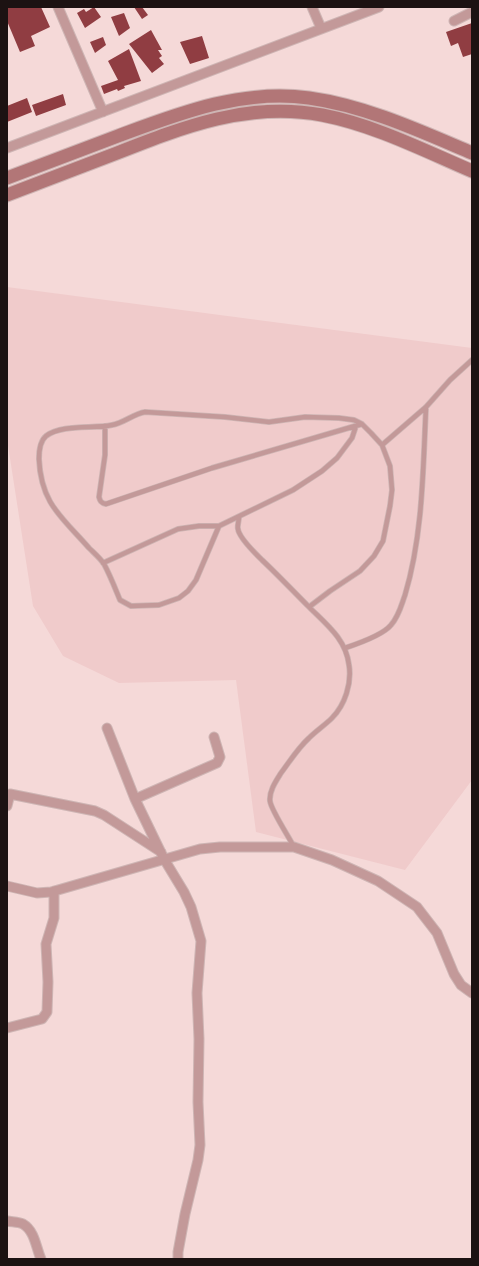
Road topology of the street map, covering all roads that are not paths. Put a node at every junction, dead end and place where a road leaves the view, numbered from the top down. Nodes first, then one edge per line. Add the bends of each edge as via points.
1 (58, 7) edge
2 (312, 7) edge
3 (379, 7) edge
4 (472, 12) edge
5 (454, 21) dead end
6 (321, 28) junction
7 (103, 112) junction
8 (7, 148) edge
9 (472, 153) edge
10 (472, 171) edge
11 (7, 178) edge
12 (7, 195) edge
13 (472, 360) edge
14 (426, 407) junction
15 (362, 424) junction
16 (105, 426) junction
17 (356, 426) junction
18 (382, 445) junction
19 (239, 517) junction
20 (219, 526) junction
21 (103, 564) junction
22 (309, 607) junction
23 (345, 648) junction
24 (107, 728) dead end
25 (214, 737) dead end
26 (9, 794) edge
27 (135, 799) junction
28 (7, 806) edge
29 (294, 847) junction
30 (163, 856) junction
31 (7, 886) edge
32 (54, 891) junction
33 (472, 993) edge
34 (7, 1028) edge
35 (7, 1221) edge
36 (41, 1259) edge
37 (178, 1259) edge

1 - 7 street
2 - 6 street
3 - 6 street
4 - 5 street
6 - 7 street
7 - 8 street
9 - 11 main road via 410,127 346,106 309,98 257,97 218,102 178,114
10 - 12 main road via 357,124 323,115 271,112 227,116 191,125
13 - 14 lane
14 - 18 lane
14 - 23 lane via 420,515 411,577 400,611 390,626 360,643
15 - 16 lane via 339,418 305,417 269,422 145,412
15 - 17 lane
15 - 18 lane
16 - 17 lane via 105,455 99,497 100,501 106,504 212,468
16 - 21 lane via 74,428 45,437 39,455 40,473 52,506
17 - 19 lane via 346,448 322,471 293,490
18 - 22 lane via 390,466 392,490 384,541 360,571
19 - 20 lane
19 - 22 lane via 238,529 242,538
20 - 21 lane via 178,529
20 - 21 lane via 196,580 179,598 159,604 125,604 120,600
22 - 23 lane via 336,634
23 - 29 lane via 350,677 342,705 333,717 299,748 271,792 272,808
24 - 27 street
25 - 27 street via 220,757 217,763
26 - 28 street
26 - 30 street via 104,814
27 - 30 street
29 - 30 street via 220,847
29 - 33 street via 332,860 378,881 417,907 434,928 461,985
30 - 32 street
30 - 37 street via 189,902 201,941 197,993 200,1144
31 - 32 street via 38,893
32 - 34 street via 54,918 46,944 47,1012 42,1019
35 - 36 street via 23,1224 29,1230

